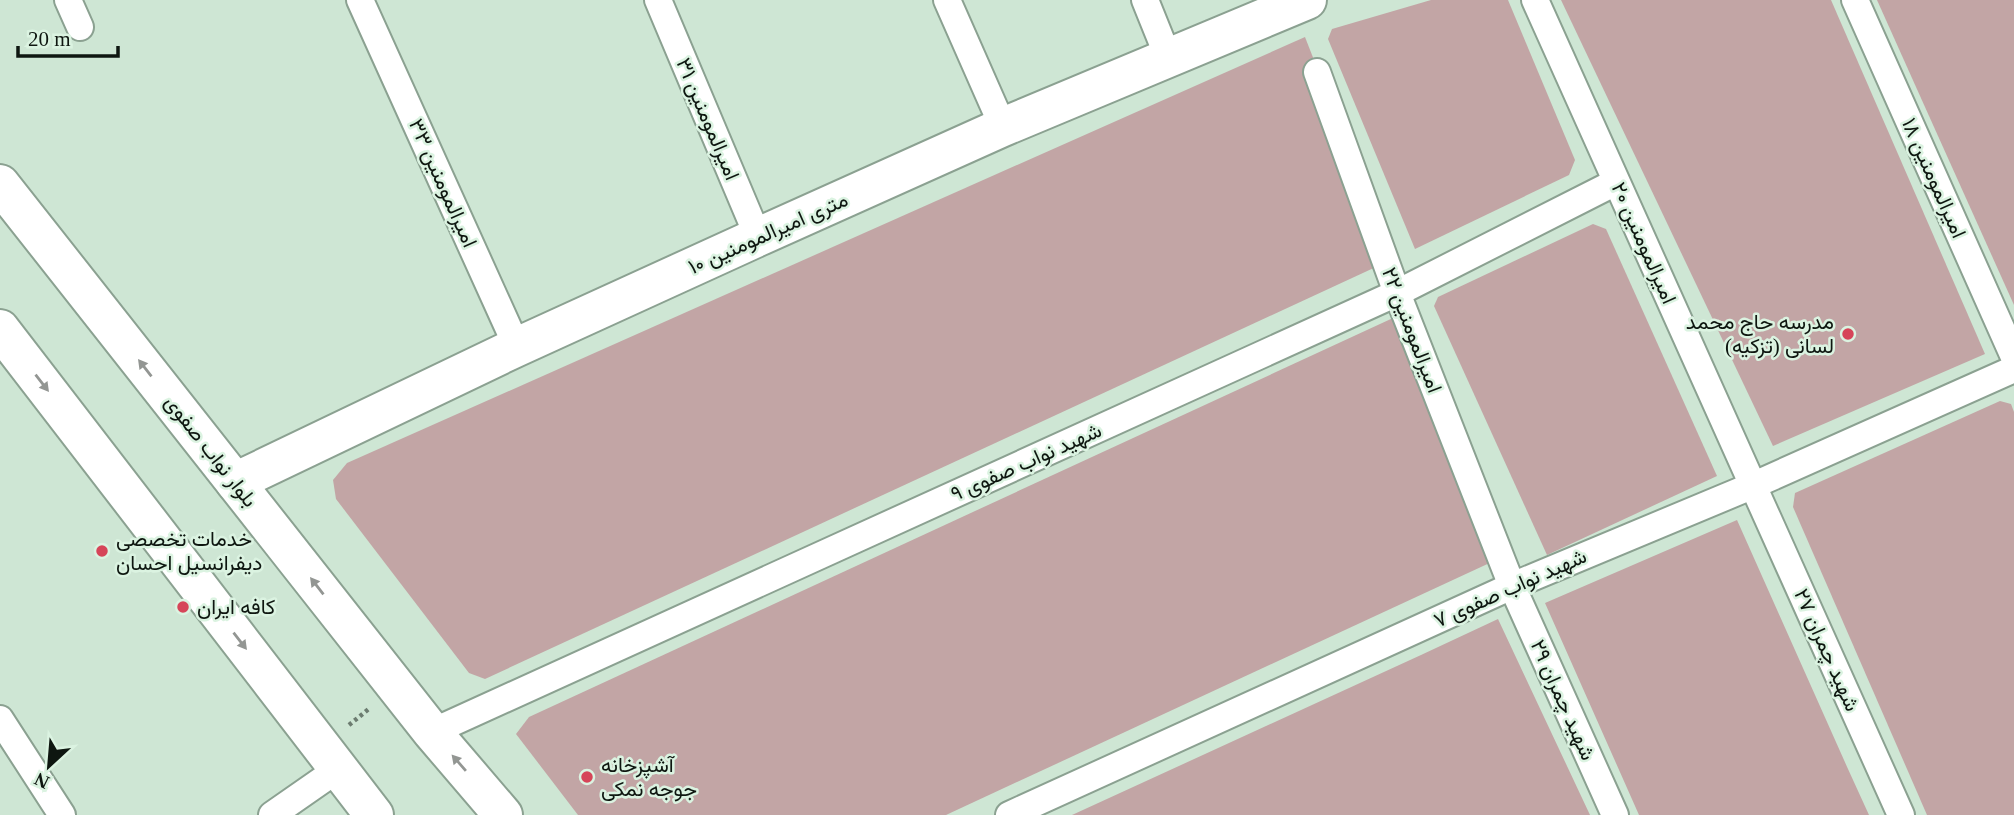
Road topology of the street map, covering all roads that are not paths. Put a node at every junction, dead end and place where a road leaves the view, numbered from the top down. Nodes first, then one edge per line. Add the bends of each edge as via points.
1 (68, 0) edge
2 (657, 0) edge
3 (947, 0) edge
4 (1145, 0) edge
5 (1535, 0) edge
6 (1855, 0) edge
7 (1292, 2) edge
8 (365, 10) edge
9 (80, 27) dead end
10 (1168, 57) junction
11 (1317, 72) dead end
12 (1003, 127) junction
13 (1616, 182) junction
14 (0, 184) edge
15 (758, 237) junction
16 (1397, 293) junction
17 (3, 338) edge
18 (517, 347) junction
19 (2014, 357) edge
20 (2014, 369) edge
21 (235, 482) junction
22 (1754, 485) junction
23 (1512, 586) junction
24 (0, 719) edge
25 (432, 732) junction
26 (330, 758) junction
27 (62, 815) edge
28 (272, 815) edge
29 (374, 815) edge
30 (503, 815) edge
31 (1009, 815) edge
32 (1615, 815) edge
33 (1901, 815) edge

1 - 9 street
2 - 15 street, امیرالمومنین ۳۱
3 - 12 street
4 - 10 street
5 - 13 street, امیرالمومنین ۲۰
6 - 19 street, امیرالمومنین ۱۸
7 - 10 main road, ۱۰ متری امیرالمومنین
8 - 18 street, امیرالمومنین ۳۳
10 - 12 main road, ۱۰ متری امیرالمومنین
11 - 16 street, امیرالمومنین ۲۲
12 - 15 main road, ۱۰ متری امیرالمومنین
13 - 16 street, شهید نواب صفوی ۹
13 - 22 street, امیرالمومنین ۲۰
21 -> 14 main road, بلوار نواب صفوی
15 - 18 main road, ۱۰ متری امیرالمومنین
16 - 23 street, امیرالمومنین ۲۲
16 - 25 street, شهید نواب صفوی ۹
17 -> 26 main road
18 - 21 main road, ۱۰ متری امیرالمومنین
20 - 22 street, شهید نواب صفوی ۷
25 -> 21 main road, بلوار نواب صفوی
22 - 23 street, شهید نواب صفوی ۷
22 - 33 street, شهید چمران ۲۷
23 - 31 street, شهید نواب صفوی ۷
23 - 32 street, شهید چمران ۲۹
24 - 27 street
30 -> 25 main road, بلوار نواب صفوی
26 - 28 street
26 - 29 main road

